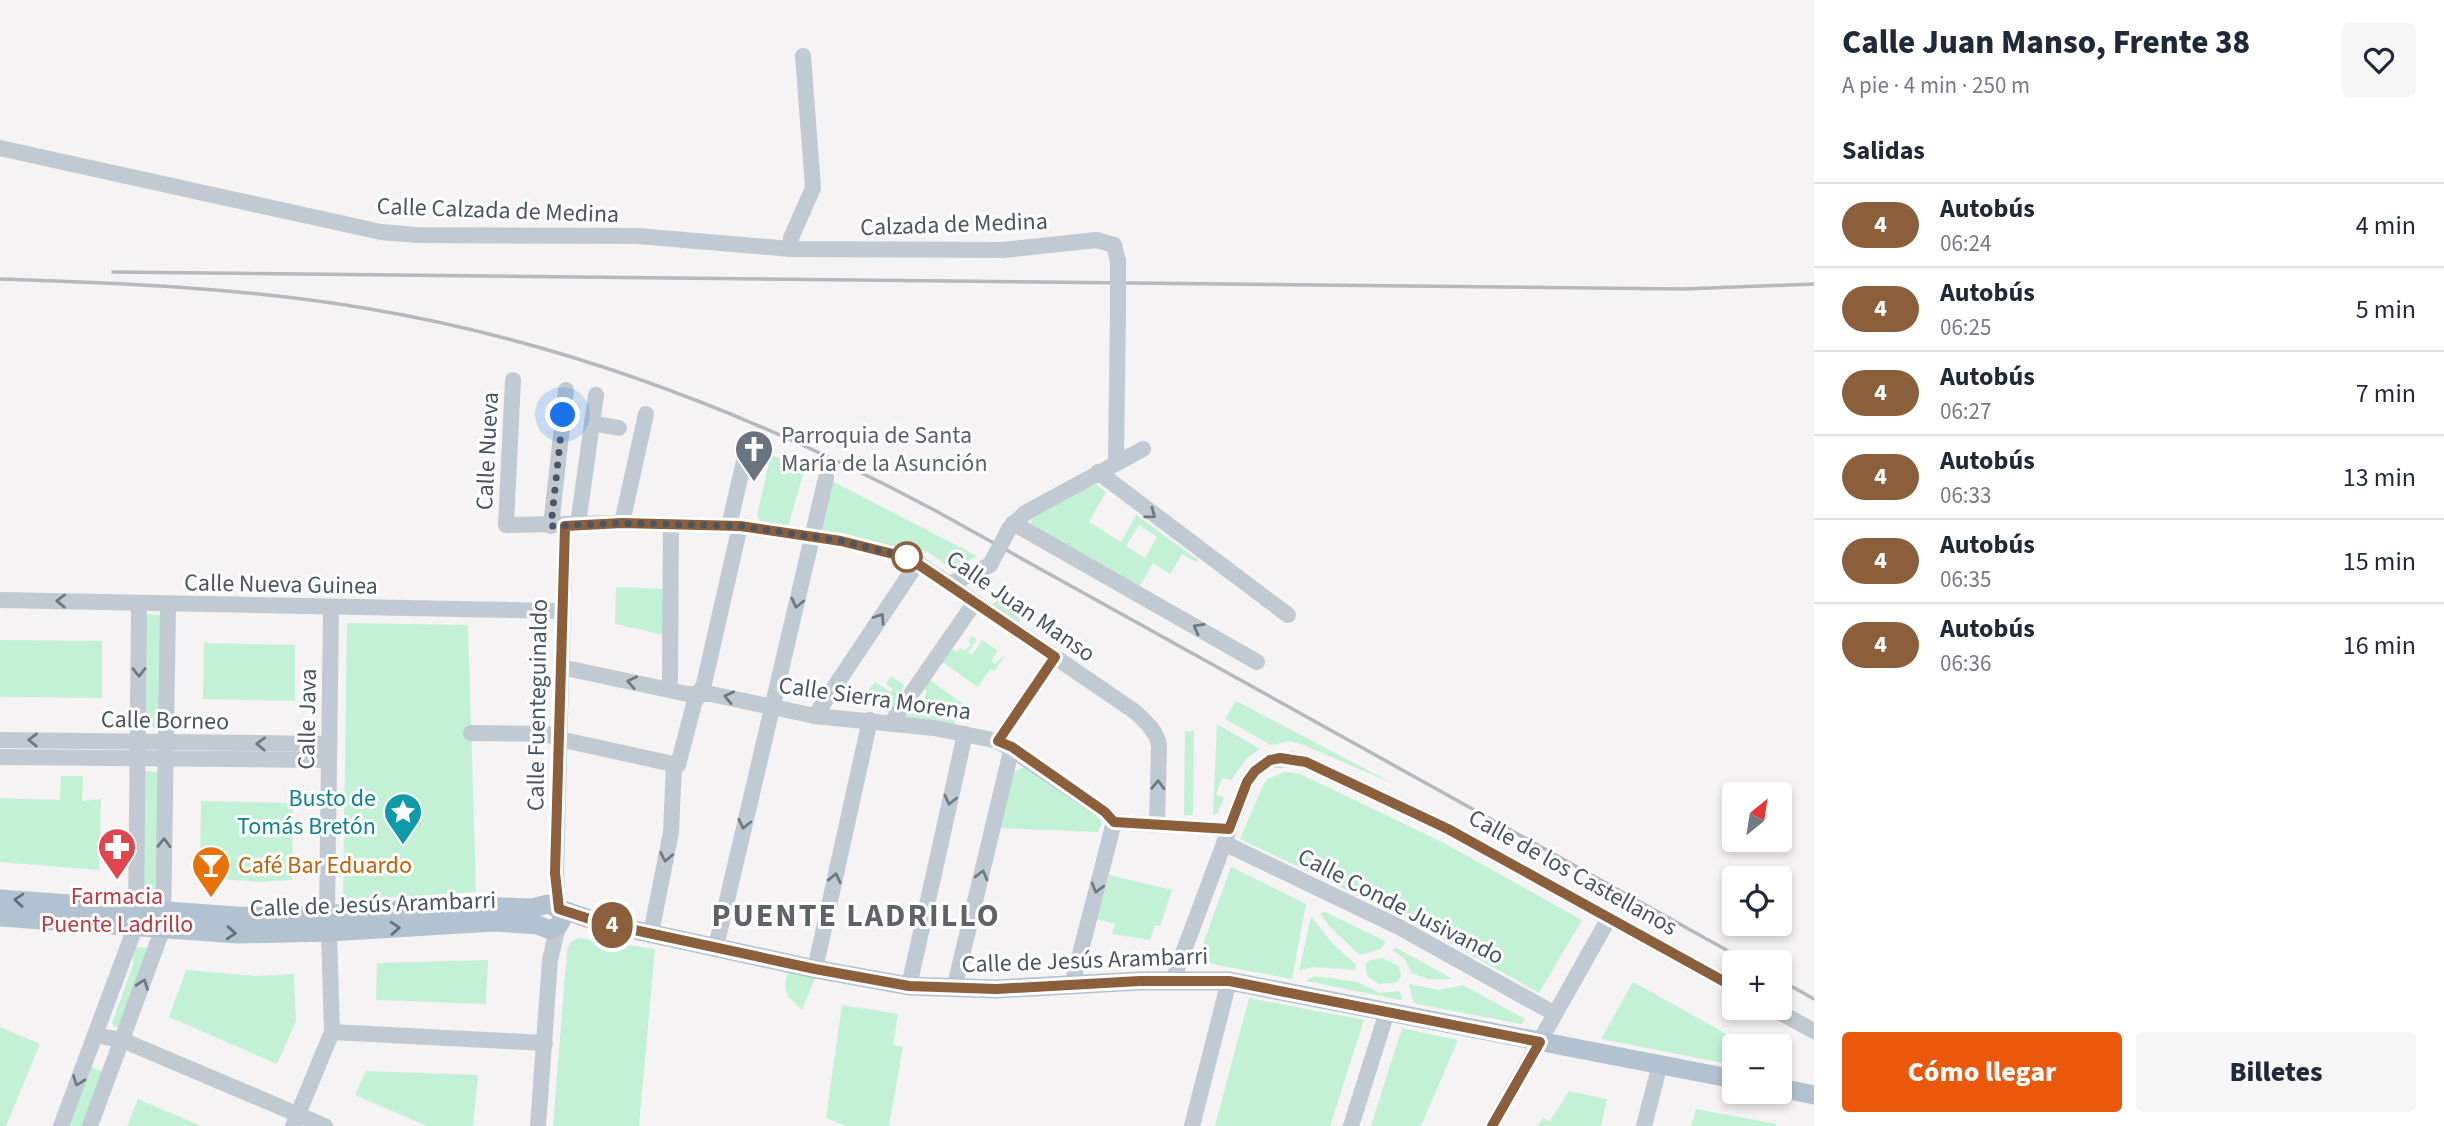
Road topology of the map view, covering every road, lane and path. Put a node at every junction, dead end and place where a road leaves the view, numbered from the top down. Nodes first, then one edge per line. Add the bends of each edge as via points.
1 (803, 56) dead end
2 (0, 148) edge
3 (792, 249) junction
4 (513, 380) dead end
5 (566, 390) dead end
6 (596, 394) dead end
7 (646, 414) dead end
8 (592, 423) junction
9 (619, 428) dead end
10 (747, 448) dead end
11 (1143, 449) dead end
12 (1116, 461) junction
13 (1097, 472) junction
14 (826, 478) dead end
15 (622, 523) junction
16 (506, 525) joint
17 (564, 525) junction
18 (671, 526) junction
19 (735, 526) junction
20 (1011, 526) junction
21 (811, 536) junction
22 (918, 562) junction
23 (950, 584) junction
24 (0, 600) edge
25 (975, 602) junction
26 (139, 604) junction
27 (168, 604) junction
28 (331, 608) junction
29 (562, 611) junction
30 (1288, 615) dead end
31 (1055, 657) junction
32 (1257, 662) dead end
33 (561, 667) junction
34 (670, 680) dead end
35 (699, 694) junction
36 (772, 706) junction
37 (815, 716) junction
38 (870, 720) junction
39 (891, 723) junction
40 (471, 733) dead end
41 (965, 734) junction
42 (559, 739) junction
43 (0, 740) edge
44 (166, 742) junction
45 (1005, 744) junction
46 (139, 751) junction
47 (329, 752) junction
48 (0, 757) edge
49 (165, 760) junction
50 (1029, 760) junction
51 (676, 765) junction
52 (1006, 777) junction
53 (1114, 822) junction
54 (1157, 824) junction
55 (1227, 836) junction
56 (0, 899) edge
57 (551, 916) junction
58 (0, 917) edge
59 (136, 917) junction
60 (1609, 918) junction
61 (163, 919) junction
62 (328, 923) junction
63 (651, 933) junction
64 (716, 947) junction
65 (815, 969) junction
66 (1722, 980) edge
67 (1173, 981) junction
68 (1229, 981) junction
69 (1072, 985) junction
70 (909, 986) junction
71 (954, 989) junction
72 (1387, 1012) junction
73 (1555, 1014) junction
74 (1792, 1019) edge
75 (1814, 1031) edge
76 (332, 1032) junction
77 (95, 1035) junction
78 (1540, 1042) junction
79 (545, 1043) junction
80 (120, 1045) junction
81 (1660, 1064) junction
82 (1722, 1077) edge
83 (1792, 1090) edge
84 (1814, 1095) edge
85 (296, 1122) edge
86 (61, 1126) edge
87 (90, 1126) edge
88 (325, 1126) edge
89 (538, 1126) edge
90 (1192, 1126) edge
91 (1351, 1126) edge
92 (1492, 1126) edge
93 (1644, 1126) edge

1 - 3 street via 813,188 791,238
2 - 3 street, Calle Calzada de Medina via 381,232 638,236
3 - 12 street, Calzada de Medina, bridge via 1003,250 1097,240 1116,253
4 - 16 street, Calle Nueva
5 - 17 street
6 - 8 street
7 - 15 street
8 - 9 street
8 - 17 street
10 - 19 street
11 - 12 street
12 - 13 street
13 - 20 street via 1024,513
13 -> 30 street
14 - 21 street
15 - 17 street, Calle Juan Manso
15 - 18 street, Calle Juan Manso
16 - 17 street, Calle Juan Manso
17 - 29 street, Calle Fuenteguinaldo
18 - 19 street, Calle Juan Manso
18 - 34 street
19 - 21 street, Calle Juan Manso
19 - 35 street
20 - 23 street, bridge via 990,565
32 -> 20 street
21 - 22 street, Calle Juan Manso
21 -> 36 street
22 - 23 street, Calle Juan Manso
37 -> 22 street
23 - 25 street, Calle Juan Manso
26 -> 24 street, Calle Nueva Guinea
25 - 31 street, Calle Juan Manso
25 - 39 street
26 - 27 street, Calle Nueva Guinea
26 -> 46 street
27 - 28 street, Calle Nueva Guinea
27 - 44 street
28 - 29 street, Calle Nueva Guinea
28 - 47 street, Calle Java
29 - 33 street, Calle Fuenteguinaldo
31 - 45 street
54 -> 31 street, Calle Juan Manso via 1159,745 1155,733 1134,711
35 -> 33 street, Calle Sierra Morena
33 - 42 street, Calle Fuenteguinaldo
36 -> 35 street, Calle Sierra Morena
35 - 51 street
36 - 37 street, Calle Sierra Morena
36 -> 64 street
37 - 38 street, Calle Sierra Morena
38 - 39 street, Calle Sierra Morena
65 -> 38 street
39 - 41 street, Calle Sierra Morena
40 - 42 street via 547,734
41 - 45 street, Calle Sierra Morena
41 -> 70 street
42 - 51 street
42 - 57 street, Calle Fuenteguinaldo via 556,885
46 -> 43 street, Calle Borneo
44 - 46 street, Calle Borneo
47 -> 44 street, Calle Borneo
44 - 49 street
45 - 50 street, Calle Sierra Morena
45 - 52 street
46 - 48 street, Calle Borneo
46 - 49 street, Calle Borneo
46 - 59 street
47 - 49 street, Calle Borneo
47 - 62 street, Calle Java
61 -> 49 street
50 - 52 street
50 - 53 street, Calle Sierra Morena
51 -> 63 street via 671,832
71 -> 52 street
53 - 54 street
53 -> 69 street
54 - 55 street
55 - 60 street, Calle de los Castellanos via 1255,771 1270,760 1289,759 1448,829
55 - 67 street
55 - 73 street, Calle Conde Jusivando
59 -> 56 main road, Calle de Jesús Arambarri
57 - 62 main road, Calle de Jesús Arambarri via 494,922
57 - 63 main road, Calle de Jesús Arambarri
57 - 79 street
58 - 59 main road, Calle de Jesús Arambarri
59 - 61 main road, Calle de Jesús Arambarri
59 - 77 street
60 - 66 street, Calle de los Castellanos
60 - 73 street
61 - 62 main road, Calle de Jesús Arambarri via 236,916
80 -> 61 street
62 - 76 street, Calle Java
63 - 64 main road, Calle de Jesús Arambarri
64 - 65 main road, Calle de Jesús Arambarri
65 - 70 main road, Calle de Jesús Arambarri
67 - 68 main road, Calle de Jesús Arambarri
67 - 69 main road, Calle de Jesús Arambarri
68 - 72 main road, Calle de Jesús Arambarri
68 - 90 street
69 - 71 main road, Calle de Jesús Arambarri
70 - 71 main road, Calle de Jesús Arambarri
72 - 78 main road, Calle de Jesús Arambarri
72 - 91 street
73 - 78 street
74 - 75 street
76 - 79 street
76 - 85 street
77 - 80 street
77 -> 86 street
78 - 81 main road, Calle de Jesús Arambarri
78 - 92 street
79 - 89 street
80 - 85 street
80 - 87 street
81 - 82 main road, Calle de Jesús Arambarri
81 - 93 street
83 - 84 main road
85 - 88 street

